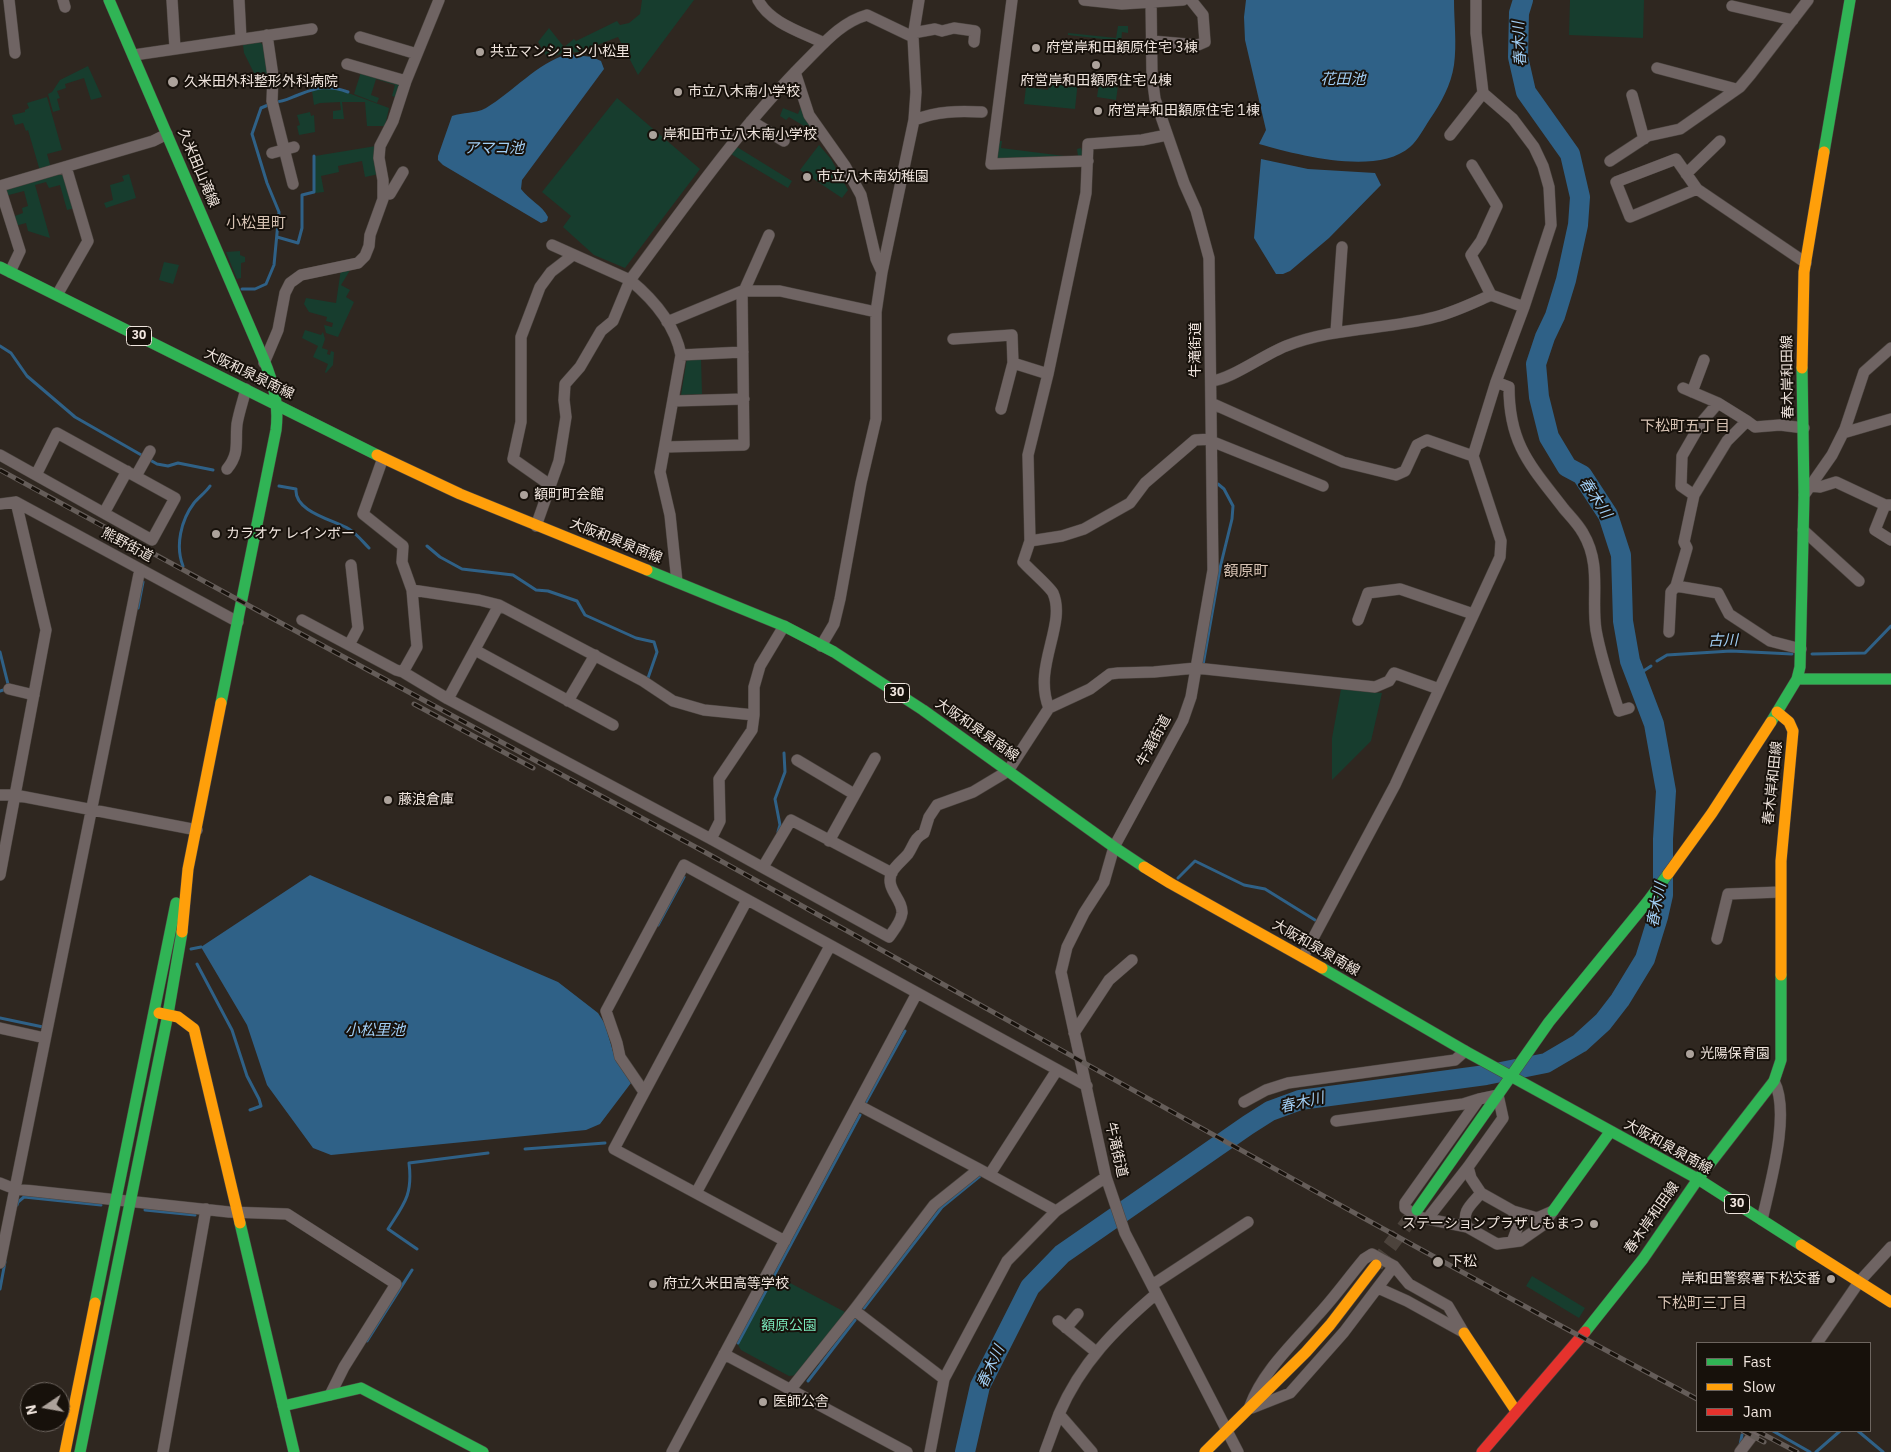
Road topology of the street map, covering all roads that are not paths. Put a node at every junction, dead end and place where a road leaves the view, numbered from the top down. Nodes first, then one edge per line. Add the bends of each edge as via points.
1 (9, 0) edge
2 (109, 0) edge
3 (172, 0) edge
4 (239, 0) edge
5 (439, 0) edge
6 (758, 0) edge
7 (919, 0) edge
8 (1012, 0) edge
9 (1084, 0) edge
10 (1183, 0) edge
11 (1191, 0) edge
12 (1476, 0) edge
13 (1808, 0) edge
14 (1850, 0) edge
15 (1151, 1) edge
16 (1732, 6) dead end
17 (1793, 20) junction
18 (312, 29) dead end
19 (267, 35) junction
20 (913, 35) junction
21 (360, 37) dead end
22 (241, 39) junction
23 (1152, 41) junction
24 (974, 42) dead end
25 (824, 43) junction
26 (176, 48) junction
27 (15, 53) dead end
28 (417, 54) junction
29 (134, 55) junction
30 (346, 64) dead end
31 (1657, 68) dead end
32 (795, 72) junction
33 (406, 81) junction
34 (1736, 89) junction
35 (1483, 93) junction
36 (1632, 95) dead end
37 (982, 112) dead end
38 (914, 120) junction
39 (751, 121) junction
40 (168, 134) junction
41 (1168, 135) junction
42 (1450, 135) dead end
43 (1644, 139) junction
44 (784, 141) dead end
45 (1720, 141) dead end
46 (290, 148) junction
47 (272, 153) dead end
48 (1088, 161) junction
49 (1610, 161) dead end
50 (1472, 165) dead end
51 (66, 167) junction
52 (403, 172) dead end
53 (1686, 174) junction
54 (293, 184) dead end
55 (0, 187) edge
56 (1697, 189) junction
57 (383, 193) junction
58 (769, 235) dead end
59 (552, 245) dead end
60 (1342, 247) dead end
61 (572, 255) junction
62 (1806, 263) junction
63 (5, 270) edge
64 (882, 272) junction
65 (630, 280) junction
66 (743, 291) junction
67 (57, 295) junction
68 (1492, 295) junction
69 (1524, 307) junction
70 (876, 312) junction
71 (667, 322) junction
72 (1336, 332) junction
73 (953, 339) dead end
74 (1891, 348) edge
75 (743, 352) junction
76 (682, 355) junction
77 (1704, 360) dead end
78 (264, 363) junction
79 (1013, 363) junction
80 (1048, 374) junction
81 (1211, 381) junction
82 (1496, 382) junction
83 (246, 389) junction
84 (744, 399) junction
85 (674, 401) junction
86 (1211, 403) junction
87 (1718, 403) junction
88 (277, 404) junction
89 (1001, 409) dead end
90 (1891, 418) edge
91 (1747, 421) junction
92 (1804, 428) junction
93 (1842, 433) junction
94 (1211, 440) junction
95 (665, 447) junction
96 (150, 451) dead end
97 (0, 455) edge
98 (1473, 456) junction
99 (383, 458) junction
100 (227, 469) dead end
101 (131, 474) junction
102 (36, 475) junction
103 (550, 486) junction
104 (1323, 486) dead end
105 (1807, 490) junction
106 (1694, 495) junction
107 (16, 502) junction
108 (0, 504) edge
109 (1888, 505) edge
110 (104, 513) junction
111 (536, 526) junction
112 (1803, 530) junction
113 (1891, 540) edge
114 (1030, 541) junction
115 (352, 565) dead end
116 (140, 569) junction
117 (1859, 581) dead end
118 (677, 582) junction
119 (1676, 586) junction
120 (412, 590) junction
121 (500, 605) junction
122 (1473, 614) junction
123 (302, 620) dead end
124 (1358, 620) dead end
125 (238, 622) junction
126 (784, 626) junction
127 (1669, 632) dead end
128 (349, 645) junction
129 (821, 646) junction
130 (1802, 649) junction
131 (475, 650) junction
132 (594, 655) junction
133 (1196, 668) junction
134 (403, 672) junction
135 (1797, 679) junction
136 (1890, 680) edge
137 (9, 689) dead end
138 (1439, 689) junction
139 (34, 695) junction
140 (448, 698) junction
141 (568, 701) junction
142 (1049, 708) junction
143 (1629, 708) dead end
144 (1778, 712) junction
145 (754, 715) junction
146 (613, 725) dead end
147 (874, 758) dead end
148 (797, 760) dead end
149 (1008, 770) junction
150 (854, 794) junction
151 (0, 795) edge
152 (15, 795) junction
153 (91, 810) junction
154 (197, 830) junction
155 (711, 839) junction
156 (829, 840) junction
157 (1114, 847) junction
158 (762, 867) junction
159 (188, 869) junction
160 (892, 873) junction
161 (0, 875) edge
162 (1780, 892) junction
163 (747, 900) junction
164 (1717, 939) dead end
165 (830, 946) junction
166 (1303, 957) junction
167 (1132, 960) dead end
168 (917, 993) junction
169 (155, 1012) junction
170 (168, 1014) junction
171 (0, 1028) edge
172 (1074, 1033) junction
173 (46, 1038) junction
174 (1465, 1051) junction
175 (1057, 1070) junction
176 (1510, 1076) junction
177 (1774, 1080) junction
178 (1087, 1086) junction
179 (644, 1092) junction
180 (1500, 1092) junction
181 (1479, 1099) junction
182 (1244, 1102) dead end
183 (858, 1106) junction
184 (1336, 1122) dead end
185 (1610, 1132) junction
186 (1468, 1167) junction
187 (984, 1172) junction
188 (1106, 1176) junction
189 (1698, 1179) junction
190 (0, 1183) edge
191 (15, 1189) junction
192 (696, 1193) junction
193 (1481, 1193) junction
194 (116, 1200) junction
195 (130, 1201) junction
196 (206, 1210) junction
197 (1417, 1210) tunnel mouth
198 (1056, 1211) junction
199 (1553, 1211) junction
200 (1513, 1212) junction
201 (238, 1213) junction
202 (1428, 1218) junction
203 (1762, 1220) junction
204 (1248, 1222) dead end
205 (1467, 1227) junction
206 (785, 1241) junction
207 (1512, 1242) junction
208 (1891, 1247) edge
209 (0, 1263) edge
210 (1376, 1265) tunnel mouth
211 (1394, 1266) junction
212 (1860, 1282) junction
213 (1378, 1288) junction
214 (1415, 1288) junction
215 (1154, 1289) junction
216 (1407, 1301) junction
217 (1891, 1302) edge
218 (1448, 1306) junction
219 (854, 1310) junction
220 (1078, 1314) dead end
221 (1440, 1319) junction
222 (1464, 1333) junction
223 (1818, 1342) edge
224 (1096, 1352) junction
225 (724, 1354) junction
226 (944, 1379) junction
227 (790, 1390) junction
228 (330, 1395) junction
229 (283, 1406) junction
230 (1248, 1410) junction
231 (1516, 1411) junction
232 (1059, 1414) junction
233 (1227, 1430) junction
234 (1755, 1432) edge
235 (65, 1452) edge
236 (80, 1452) edge
237 (163, 1452) edge
238 (294, 1452) edge
239 (483, 1452) edge
240 (672, 1452) edge
241 (908, 1452) edge
242 (930, 1452) edge
243 (1045, 1452) edge
244 (1092, 1452) edge
245 (1205, 1452) edge
246 (1238, 1452) edge
247 (1482, 1452) edge
248 (1740, 1452) edge

1 - 27 street via 8,38
2 - 29 street, 久米田山滝線
3 - 26 street
4 - 22 street
5 - 28 street
6 - 25 street via 761,7 779,22
7 - 20 street
8 - 48 street via 991,164
9 - 15 street via 1122,4
10 - 15 street
11 - 23 street via 1203,15 1205,42 1198,45
12 - 35 street
13 - 17 street
14 - 62 street, 春木岸和田線
15 - 23 street, 牛滝街道
16 - 17 street
17 - 34 street
18 - 19 street
19 - 22 street
19 - 46 street via 273,76 266,98
20 - 24 street via 954,28 975,31
20 - 25 street via 867,15 847,23
20 - 38 street
21 - 28 street
22 - 26 street
23 - 41 street, 牛滝街道 via 1155,100
25 - 32 street
26 - 29 street
28 - 33 street
29 - 40 street, 久米田山滝線
30 - 33 street
31 - 34 street
32 - 39 street
32 - 64 street via 809,115 861,195
33 - 57 street via 393,121 380,146
34 - 43 street via 1680,129
35 - 42 street
35 - 69 street via 1513,119 1534,147 1549,188 1551,225
36 - 43 street
37 - 38 street via 948,111
38 - 64 street
39 - 44 street
39 - 65 street
40 - 51 street
40 - 78 street, 久米田山滝線
41 - 48 street via 1088,144
41 - 81 street, 牛滝街道 via 1196,210 1209,258
43 - 49 street
45 - 53 street
46 - 47 street
46 - 54 street
48 - 80 street via 1086,193
50 - 68 street via 1497,206 1471,255
51 - 55 street
51 - 67 street via 88,241
52 - 57 street via 390,194
53 - 56 street
53 - 56 street via 1676,159 1616,182 1630,217
55 - 63 street via 20,251
56 - 62 street
57 - 78 street via 369,246 361,262 301,275 287,288 278,330
58 - 66 street
59 - 61 street
60 - 72 street
61 - 65 street
61 - 103 street via 551,272 540,287 532,322 520,337 521,422 513,459
62 - 92 street, 春木岸和田線 via 1802,335
63 - 67 street, 大阪和泉泉南線 / 30
64 - 70 street
65 - 71 street via 648,295
65 - 103 street via 613,321 601,331 580,367 565,384 564,436
66 - 70 street via 780,291
66 - 71 street
66 - 75 street
67 - 83 street, 大阪和泉泉南線 / 30
68 - 69 street
68 - 72 street via 1433,318
69 - 82 street
70 - 129 street via 876,420 834,624
71 - 76 street
72 - 81 street via 1288,345 1220,380
73 - 79 street via 1012,335
74 - 93 street via 1864,372
75 - 76 street
75 - 84 street
76 - 85 street
77 - 87 street via 1687,390
78 - 88 street, 久米田山滝線
79 - 80 street
79 - 89 street
80 - 114 street via 1028,455
81 - 86 street, 牛滝街道
82 - 98 street
82 - 143 street via 1509,387 1510,418 1527,462 1583,533 1592,553 1596,628 1605,673 1619,711
83 - 88 street, 大阪和泉泉南線 / 30
83 - 100 street via 238,424 237,452
84 - 85 street
84 - 95 street via 744,446
85 - 95 street
86 - 94 street, 牛滝街道
86 - 98 street via 1343,462 1396,475 1405,470 1417,445 1427,440
87 - 91 street
87 - 106 street via 1701,423 1682,456 1681,486
88 - 99 street, 大阪和泉泉南線 / 30
88 - 125 street, 久米田山滝線 via 276,427
90 - 93 street
91 - 92 street via 1755,427 1780,425
91 - 106 street via 1727,441
92 - 105 street, 春木岸和田線
93 - 105 street via 1832,455
94 - 104 street via 1263,467 1303,483
94 - 114 street via 1195,440 1145,483 1130,502 1084,529
94 - 133 street, 牛滝街道 via 1212,570
95 - 118 street via 660,472 670,514
96 - 101 street
97 - 102 street
98 - 122 street via 1501,541 1500,557
99 - 111 street, 大阪和泉泉南線 / 30
99 - 120 street via 363,514 403,546 402,562
101 - 102 street via 58,433
101 - 110 street
101 - 110 street via 175,498 152,540
102 - 110 street
103 - 111 street
105 - 109 street via 1836,482
105 - 112 street, 春木岸和田線
106 - 119 street via 1684,542 1687,548
107 - 108 street
107 - 116 street, 熊野街道
107 - 139 street via 46,630
109 - 113 street via 1875,530
111 - 118 street, 大阪和泉泉南線 / 30
112 - 117 street
112 - 130 street, 春木岸和田線
114 - 142 street via 1023,562 1053,592 1057,614 1043,676 1044,697
115 - 128 street via 360,603 358,628
116 - 125 street, 熊野街道
116 - 153 street
118 - 126 street, 大阪和泉泉南線 / 30
119 - 127 street via 1671,592
119 - 130 street via 1718,593 1728,614 1770,641
120 - 121 street
120 - 134 street via 418,647
121 - 131 street
121 - 132 street
122 - 124 street via 1400,589 1368,593
122 - 138 street
123 - 128 street via 317,625
125 - 154 street, 久米田山滝線
126 - 129 street, 大阪和泉泉南線 / 30
126 - 145 street via 760,666 754,687
128 - 134 street
129 - 149 street, 大阪和泉泉南線 / 30 via 923,710
130 - 135 street, 春木岸和田線
131 - 140 street
131 - 141 street
132 - 141 street
132 - 145 street via 644,681 673,701 704,710
133 - 138 street via 1375,688 1389,681 1394,673
133 - 142 street via 1110,674 1090,689
133 - 157 street, 牛滝街道 via 1183,720
134 - 140 street
135 - 136 street
135 - 144 street, 春木岸和田線
137 - 139 street
138 - 166 street via 1395,785
139 - 152 street
140 - 155 street
141 - 146 street
142 - 149 street
144 - 162 street, 春木岸和田線 via 1793,731
144 - 176 street via 1712,813 1648,901 1549,1022
145 - 155 street via 752,730 719,779 720,821
147 - 150 street
148 - 150 street
149 - 157 street, 大阪和泉泉南線 / 30
149 - 160 street via 972,792 937,805 924,832 916,837
150 - 156 street
151 - 152 street
152 - 153 street
152 - 161 street
153 - 154 street
153 - 173 street
154 - 159 street, 久米田山滝線
155 - 158 street
156 - 158 street via 791,820
156 - 160 street
157 - 166 street, 大阪和泉泉南線 / 30 via 1170,883
157 - 172 street, 牛滝街道 via 1104,882 1067,947 1061,972
158 - 160 street via 889,937 902,913 893,892
159 - 169 street via 177,898
159 - 170 street via 181,942
162 - 164 street via 1728,894 1719,908
162 - 177 street, 春木岸和田線 via 1782,1060
163 - 165 street
163 - 179 street
163 - 179 street via 684,866 606,1011 620,1058
165 - 168 street
165 - 192 street
166 - 174 street, 大阪和泉泉南線 / 30
167 - 172 street via 1109,980
168 - 175 street
168 - 183 street
169 - 170 street
169 - 194 street
170 - 195 street
170 - 201 street via 188,1021 194,1029
171 - 173 street
172 - 178 street, 牛滝街道
173 - 191 street
174 - 176 street, 大阪和泉泉南線 / 30
174 - 182 street via 1455,1060 1288,1083
175 - 178 street
175 - 187 street
176 - 180 street
176 - 185 street, 大阪和泉泉南線 / 30
177 - 189 street, 春木岸和田線
177 - 203 street via 1780,1100 1779,1140
178 - 188 street, 牛滝街道
179 - 192 street via 614,1148
180 - 181 street
180 - 186 street via 1503,1118
180 - 197 street
181 - 184 street
181 - 202 street via 1405,1203 1405,1208
183 - 187 street
183 - 206 street
185 - 189 street, 大阪和泉泉南線 / 30
185 - 199 street
186 - 193 street
186 - 202 street
187 - 198 street
187 - 219 street via 934,1205
188 - 198 street
188 - 215 street, 牛滝街道 via 1124,1229
189 - 203 street, 大阪和泉泉南線 / 30
189 - 231 street, 春木岸和田線 via 1631,1274
190 - 191 street
191 - 194 street
191 - 209 street
192 - 206 street
193 - 200 street
193 - 205 street via 1465,1212
194 - 195 street
194 - 235 street
195 - 196 street
195 - 236 street
196 - 201 street
196 - 237 street
198 - 226 street via 1006,1261
199 - 200 street via 1537,1218
199 - 207 street via 1543,1225 1520,1241
200 - 207 street via 1518,1226
201 - 228 street via 287,1214 396,1284
201 - 229 street
202 - 205 street
203 - 212 street, 大阪和泉泉南線 / 30
204 - 215 street
205 - 207 street via 1497,1244
206 - 225 street
208 - 212 street
210 - 230 street via 1330,1325
211 - 213 street
211 - 214 street
211 - 230 street via 1372,1254 1364,1259 1256,1389
212 - 217 street, 大阪和泉泉南線 / 30
212 - 223 street
213 - 216 street
213 - 230 street via 1290,1393
214 - 216 street via 1406,1295
214 - 218 street
215 - 224 street
215 - 233 street, 牛滝街道
216 - 221 street
218 - 221 street
218 - 222 street
219 - 226 street
219 - 227 street
220 - 224 street via 1062,1324
221 - 222 street
222 - 231 street
224 - 232 street via 1069,1392
225 - 227 street
225 - 240 street
226 - 242 street
227 - 241 street
228 - 229 street
228 - 239 street via 361,1388 367,1390
229 - 238 street
230 - 233 street
231 - 247 street, 春木岸和田線
232 - 243 street
232 - 244 street
233 - 245 street
233 - 246 street, 牛滝街道
234 - 248 street

